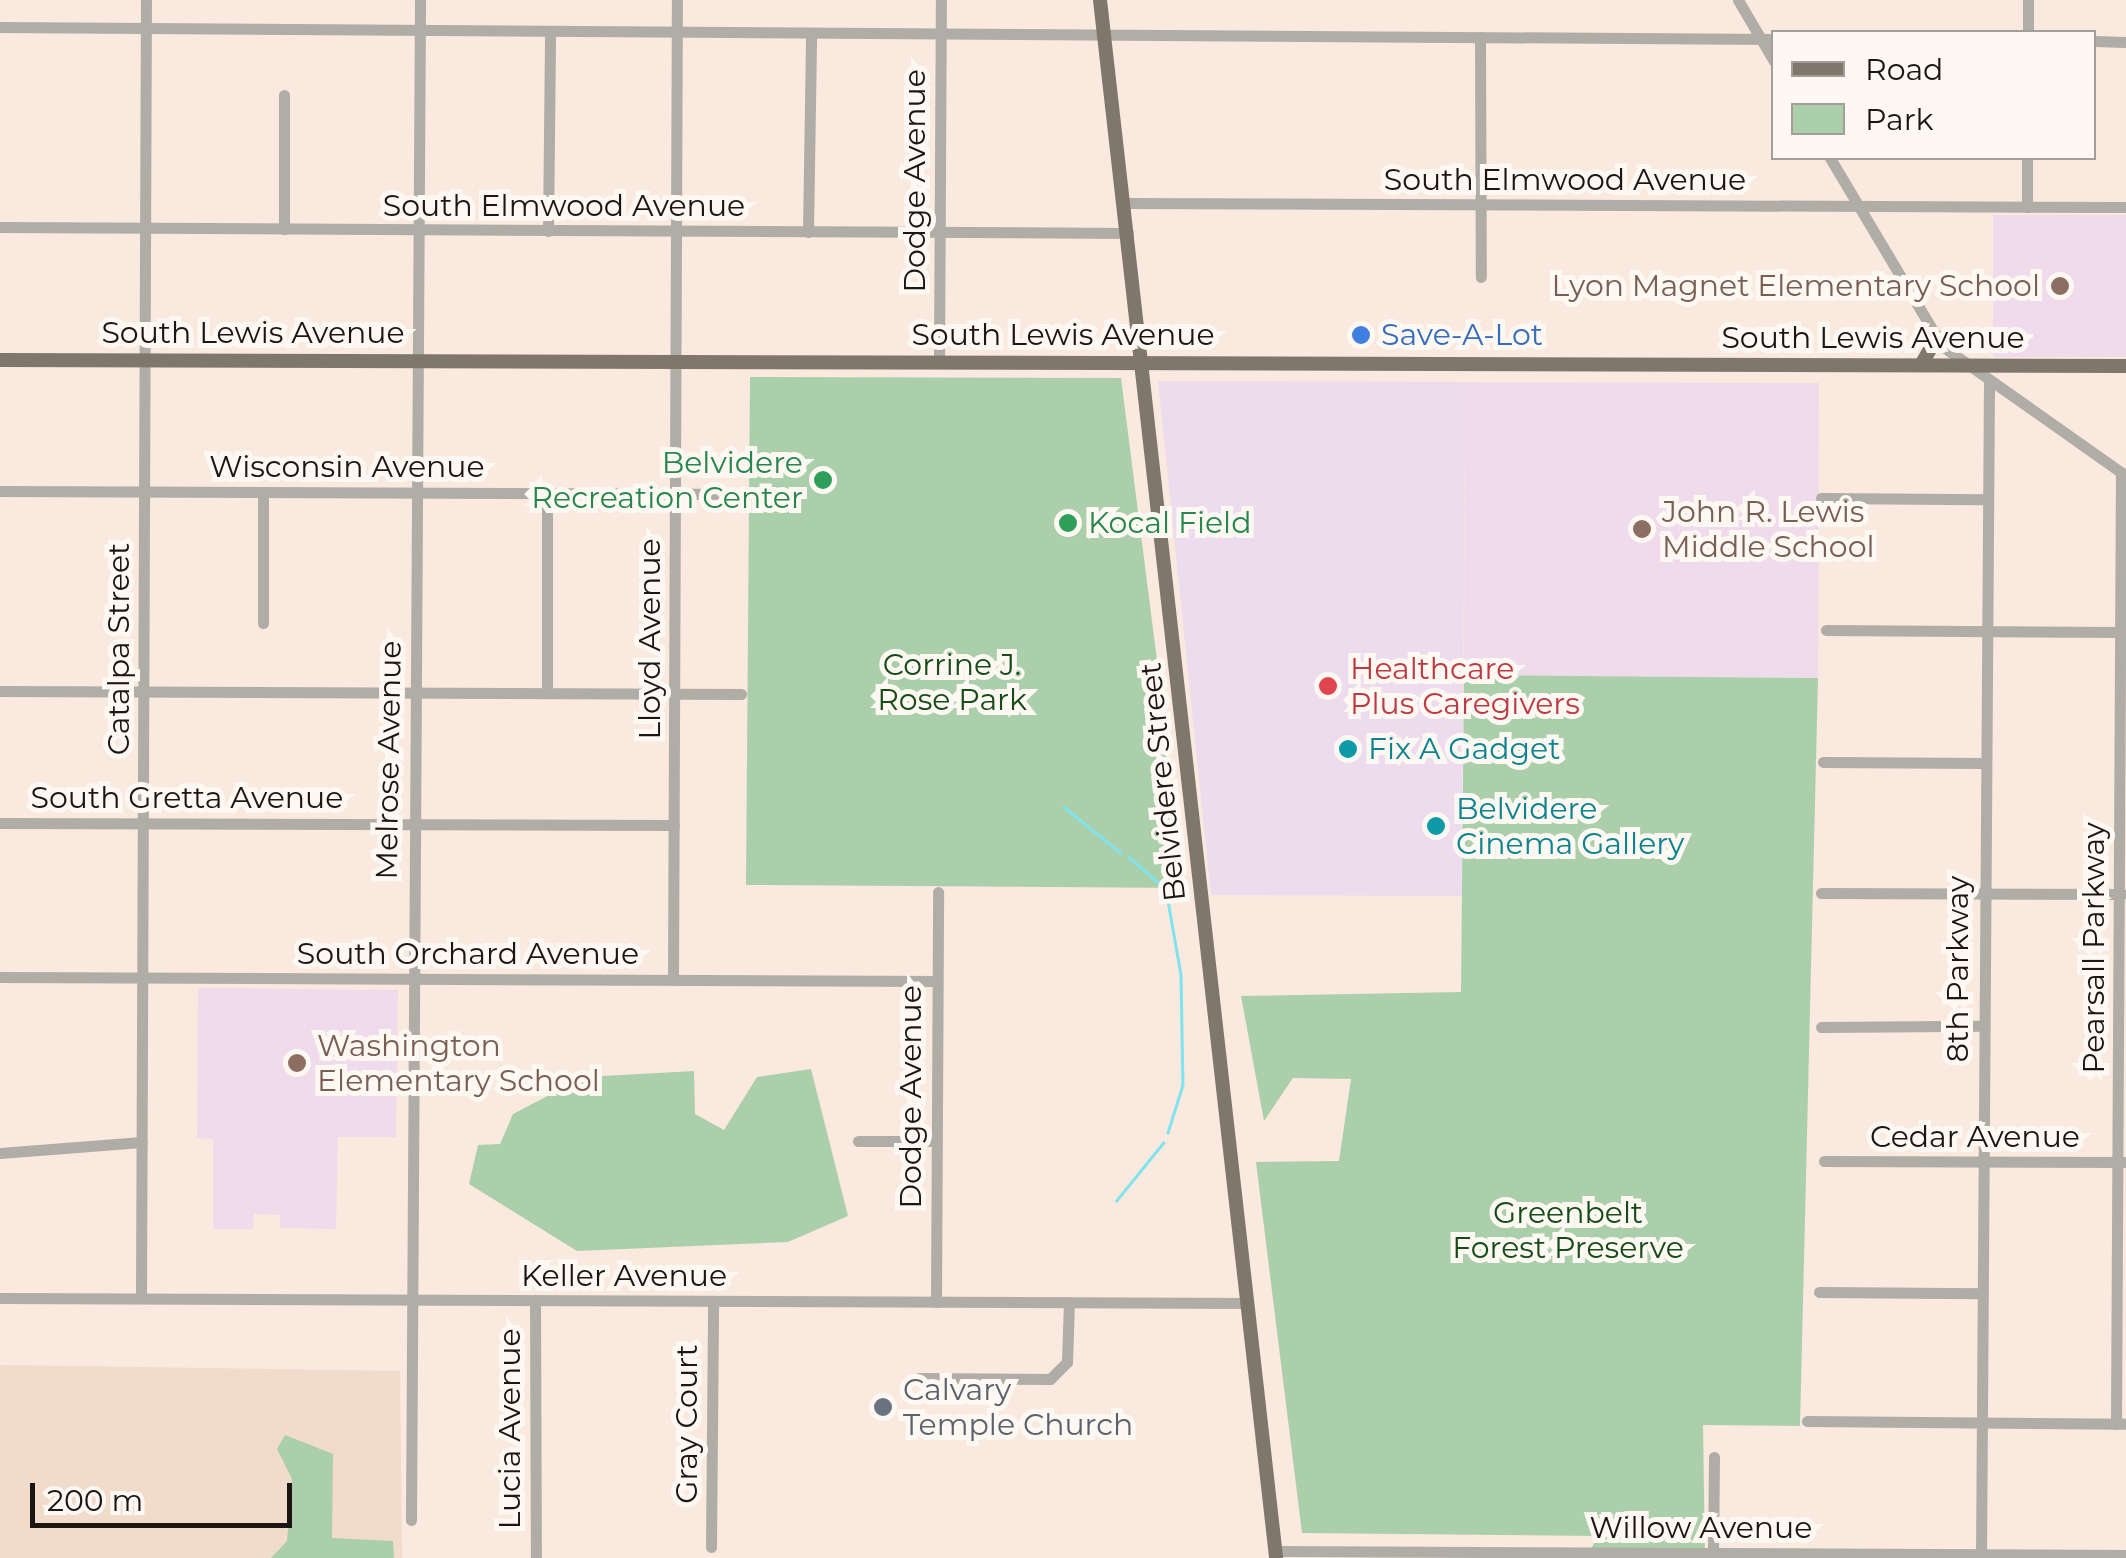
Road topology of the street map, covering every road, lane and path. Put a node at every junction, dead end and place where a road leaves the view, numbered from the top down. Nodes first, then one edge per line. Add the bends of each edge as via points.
1 (146, 0) edge
2 (420, 0) edge
3 (678, 0) edge
4 (941, 0) edge
5 (1100, 0) edge
6 (1738, 0) edge
7 (2028, 0) edge
8 (0, 27) edge
9 (146, 28) junction
10 (420, 30) junction
11 (2028, 30) edge
12 (550, 31) junction
13 (677, 32) junction
14 (810, 32) junction
15 (941, 34) junction
16 (1104, 35) junction
17 (1480, 37) junction
18 (1767, 39) edge
19 (2096, 41) edge
20 (2126, 42) edge
21 (284, 95) dead end
22 (1831, 160) edge
23 (2027, 160) edge
24 (1125, 203) junction
25 (1482, 204) junction
26 (1858, 206) junction
27 (2027, 207) junction
28 (2126, 207) edge
29 (0, 228) edge
30 (145, 228) junction
31 (284, 229) junction
32 (419, 230) junction
33 (548, 230) junction
34 (676, 231) junction
35 (808, 232) junction
36 (940, 232) junction
37 (1128, 233) junction
38 (1481, 277) dead end
39 (1937, 337) junction
40 (0, 360) edge
41 (144, 360) junction
42 (419, 362) junction
43 (675, 362) junction
44 (939, 362) junction
45 (1144, 362) junction
46 (1922, 365) junction
47 (1967, 366) junction
48 (2126, 366) edge
49 (1988, 381) junction
50 (2123, 474) edge
51 (0, 492) edge
52 (144, 492) junction
53 (263, 492) junction
54 (417, 492) junction
55 (546, 492) junction
56 (675, 493) junction
57 (753, 494) dead end
58 (1821, 498) dead end
59 (1984, 498) junction
60 (263, 623) dead end
61 (1826, 630) dead end
62 (1984, 631) junction
63 (2120, 632) junction
64 (0, 691) edge
65 (144, 692) junction
66 (415, 693) junction
67 (546, 693) junction
68 (674, 694) junction
69 (741, 694) dead end
70 (1823, 762) dead end
71 (1984, 763) junction
72 (0, 822) edge
73 (143, 823) junction
74 (413, 824) junction
75 (674, 826) junction
76 (938, 892) dead end
77 (1821, 892) dead end
78 (1983, 894) junction
79 (2122, 894) edge
80 (0, 978) edge
81 (142, 978) junction
82 (411, 979) junction
83 (673, 979) junction
84 (937, 981) junction
85 (1821, 1026) dead end
86 (1983, 1026) junction
87 (858, 1141) dead end
88 (935, 1141) junction
89 (142, 1142) junction
90 (0, 1153) edge
91 (1824, 1161) dead end
92 (1982, 1162) junction
93 (2122, 1162) edge
94 (1819, 1292) dead end
95 (1982, 1293) junction
96 (0, 1298) edge
97 (142, 1298) junction
98 (407, 1300) junction
99 (534, 1300) junction
100 (712, 1301) junction
101 (936, 1302) junction
102 (1069, 1302) junction
103 (1247, 1303) junction
104 (919, 1378) dead end
105 (1807, 1421) dead end
106 (1981, 1424) junction
107 (2121, 1424) edge
108 (1714, 1457) dead end
109 (411, 1520) dead end
110 (711, 1547) dead end
111 (1713, 1553) junction
112 (1276, 1554) edge
113 (2126, 1555) edge
114 (1981, 1556) edge
115 (536, 1558) edge

1 - 9 street, Catalpa Street
2 - 10 street, Melrose Avenue
3 - 13 street, Lloyd Avenue
4 - 15 street, Dodge Avenue
5 - 16 main road, Belvidere Street
6 - 18 street
7 - 11 street
8 - 9 street
9 - 10 street
9 - 30 street, Catalpa Street
10 - 12 street
10 - 32 street, Melrose Avenue
12 - 13 street
12 - 33 street
13 - 14 street
13 - 34 street, Lloyd Avenue
14 - 15 street
14 - 35 street
15 - 16 street
15 - 36 street, Dodge Avenue
16 - 17 street
16 - 24 main road, Belvidere Street
17 - 18 street
17 - 25 street
19 - 20 street
21 - 31 street
22 - 26 street
23 - 27 street
24 - 25 street, South Elmwood Avenue
24 - 37 main road, Belvidere Street
25 - 26 street, South Elmwood Avenue
25 - 38 street
26 - 27 street, South Elmwood Avenue
26 - 39 street
27 - 28 street, South Elmwood Avenue
29 - 30 street, South Elmwood Avenue
30 - 31 street, South Elmwood Avenue
30 - 41 street, Catalpa Street
31 - 32 street, South Elmwood Avenue
32 - 33 street, South Elmwood Avenue
32 - 42 street, Melrose Avenue
33 - 34 street, South Elmwood Avenue
34 - 35 street, South Elmwood Avenue
34 - 43 street, Lloyd Avenue
35 - 36 street, South Elmwood Avenue
36 - 37 street, South Elmwood Avenue
36 - 44 street, Dodge Avenue
37 - 45 main road, Belvidere Street
39 - 46 main road
39 - 47 street
40 - 41 main road, South Lewis Avenue
41 - 42 main road, South Lewis Avenue
41 - 52 street, Catalpa Street
42 - 43 main road, South Lewis Avenue
42 - 54 street, Melrose Avenue
43 - 44 main road, South Lewis Avenue
43 - 56 street, Lloyd Avenue
44 - 45 main road, South Lewis Avenue
45 - 46 main road, South Lewis Avenue
45 - 103 main road, Belvidere Street
46 - 47 main road, South Lewis Avenue
47 - 48 main road, South Lewis Avenue
47 - 49 street
49 - 50 street
49 - 59 street, 8th Parkway
50 - 63 street, Pearsall Parkway
51 - 52 street, Wisconsin Avenue
52 - 53 street, Wisconsin Avenue
52 - 65 street, Catalpa Street
53 - 54 street, Wisconsin Avenue
53 - 60 street
54 - 55 street, Wisconsin Avenue
54 - 66 street, Melrose Avenue
55 - 56 street, Wisconsin Avenue
55 - 67 street
56 - 57 street, Wisconsin Avenue
56 - 68 street, Lloyd Avenue
58 - 59 street
59 - 62 street, 8th Parkway
61 - 62 street
62 - 63 street
62 - 71 street, 8th Parkway
63 - 79 street, Pearsall Parkway
64 - 65 street
65 - 66 street
65 - 73 street, Catalpa Street
66 - 67 street
66 - 74 street, Melrose Avenue
67 - 68 street
68 - 69 street
68 - 75 street, Lloyd Avenue
70 - 71 street
71 - 78 street, 8th Parkway
72 - 73 street, South Gretta Avenue
73 - 74 street, South Gretta Avenue
73 - 81 street, Catalpa Street
74 - 75 street, South Gretta Avenue
74 - 82 street, Melrose Avenue
75 - 83 street, Lloyd Avenue
76 - 84 street, Dodge Avenue
77 - 78 street
78 - 79 street
78 - 86 street, 8th Parkway
79 - 93 street, Pearsall Parkway
80 - 81 street, South Orchard Avenue
81 - 82 street, South Orchard Avenue
81 - 89 street, Catalpa Street
82 - 83 street, South Orchard Avenue
82 - 98 street, Melrose Avenue
83 - 84 street, South Orchard Avenue
84 - 88 street, Dodge Avenue
85 - 86 street
86 - 92 street, 8th Parkway
87 - 88 street
88 - 101 street, Dodge Avenue
89 - 90 street via 65,1141
89 - 97 street, Catalpa Street
91 - 92 street, Cedar Avenue
92 - 93 street, Cedar Avenue
92 - 95 street, 8th Parkway
93 - 107 street, Pearsall Parkway
94 - 95 street
95 - 106 street, 8th Parkway
96 - 97 street, Keller Avenue
97 - 98 street, Keller Avenue
98 - 99 street, Keller Avenue
98 - 109 street, Melrose Avenue
99 - 100 street, Keller Avenue
99 - 115 street, Lucia Avenue
100 - 101 street, Keller Avenue
100 - 110 street, Gray Court
101 - 102 street, Keller Avenue
102 - 103 street, Keller Avenue
102 - 104 street via 1067,1362 1050,1379
103 - 112 main road, Belvidere Street
105 - 106 street
106 - 107 street
106 - 114 street, 8th Parkway
108 - 111 street
111 - 112 street, Willow Avenue
111 - 114 street, Willow Avenue
113 - 114 street, Willow Avenue

